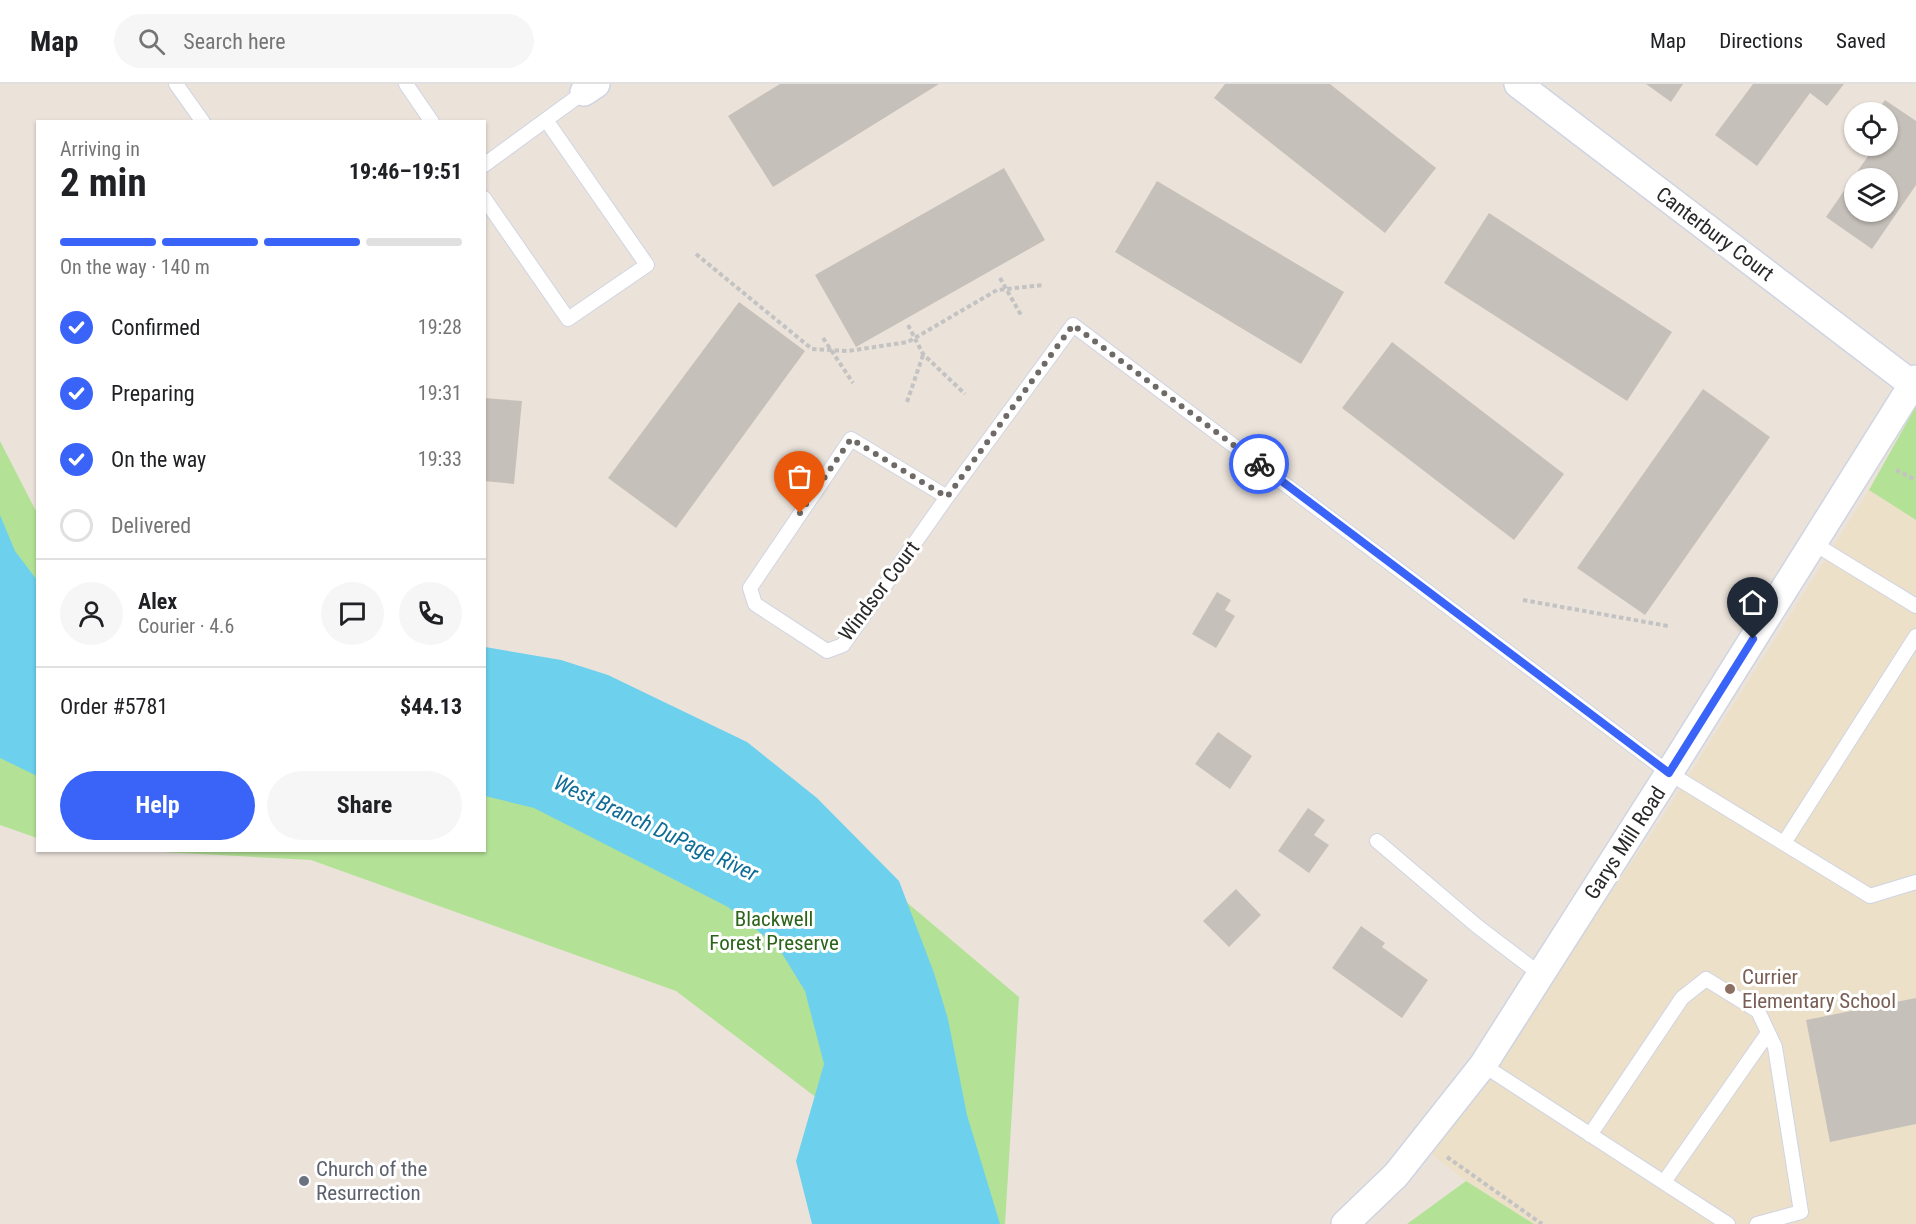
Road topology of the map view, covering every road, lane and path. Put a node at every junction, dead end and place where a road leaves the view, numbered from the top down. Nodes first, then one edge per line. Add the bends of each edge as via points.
1 (176, 84) edge
2 (406, 84) edge
3 (1518, 84) edge
4 (590, 88) edge
5 (202, 120) edge
6 (431, 120) edge
7 (546, 120) junction
8 (486, 164) edge
9 (486, 201) edge
10 (696, 254) dead end
11 (1000, 278) dead end
12 (1043, 285) dead end
13 (1006, 289) junction
14 (1021, 315) dead end
15 (908, 326) dead end
16 (823, 338) dead end
17 (923, 354) junction
18 (1914, 382) edge
19 (853, 383) dead end
20 (965, 394) dead end
21 (907, 402) dead end
22 (1890, 476) dead end
23 (1916, 480) edge
24 (947, 497) junction
25 (1813, 543) junction
26 (1523, 600) dead end
27 (1916, 606) edge
28 (1668, 626) dead end
29 (1916, 636) edge
30 (1669, 773) junction
31 (1377, 841) dead end
32 (1784, 843) junction
33 (1916, 882) edge
34 (1540, 974) junction
35 (1768, 1033) junction
36 (1482, 1065) junction
37 (1590, 1135) junction
38 (1425, 1141) junction
39 (1664, 1182) junction
40 (1345, 1224) edge
41 (1542, 1224) edge
42 (1728, 1224) edge
43 (1757, 1224) edge

1 - 5 lane
2 - 6 lane
3 - 18 street, Canterbury Court
4 - 7 lane
7 - 8 lane
7 - 9 lane via 646,265 568,319
10 - 13 path via 812,349 848,351 908,342 997,290
11 - 13 path
12 - 13 path
13 - 14 path
15 - 17 path
16 - 19 path
17 - 20 path
17 - 21 path
18 - 25 street, Garys Mill Road
22 - 23 path via 1897,470
24 - 24 lane, Windsor Court via 843,645 826,651 754,604 750,588 851,439
24 - 30 lane, Windsor Court via 1073,325
25 - 27 lane
25 - 30 street, Garys Mill Road
26 - 28 path
29 - 32 lane
30 - 32 lane
30 - 34 street, Garys Mill Road
31 - 34 lane
32 - 33 lane via 1870,896
34 - 36 street, Garys Mill Road
35 - 37 lane via 1758,1011 1706,979 1682,998
35 - 39 lane
35 - 43 lane via 1775,1047 1801,1212
36 - 37 lane
36 - 38 street, Garys Mill Road
37 - 39 lane
38 - 40 street, Garys Mill Road
38 - 41 path
39 - 42 lane

